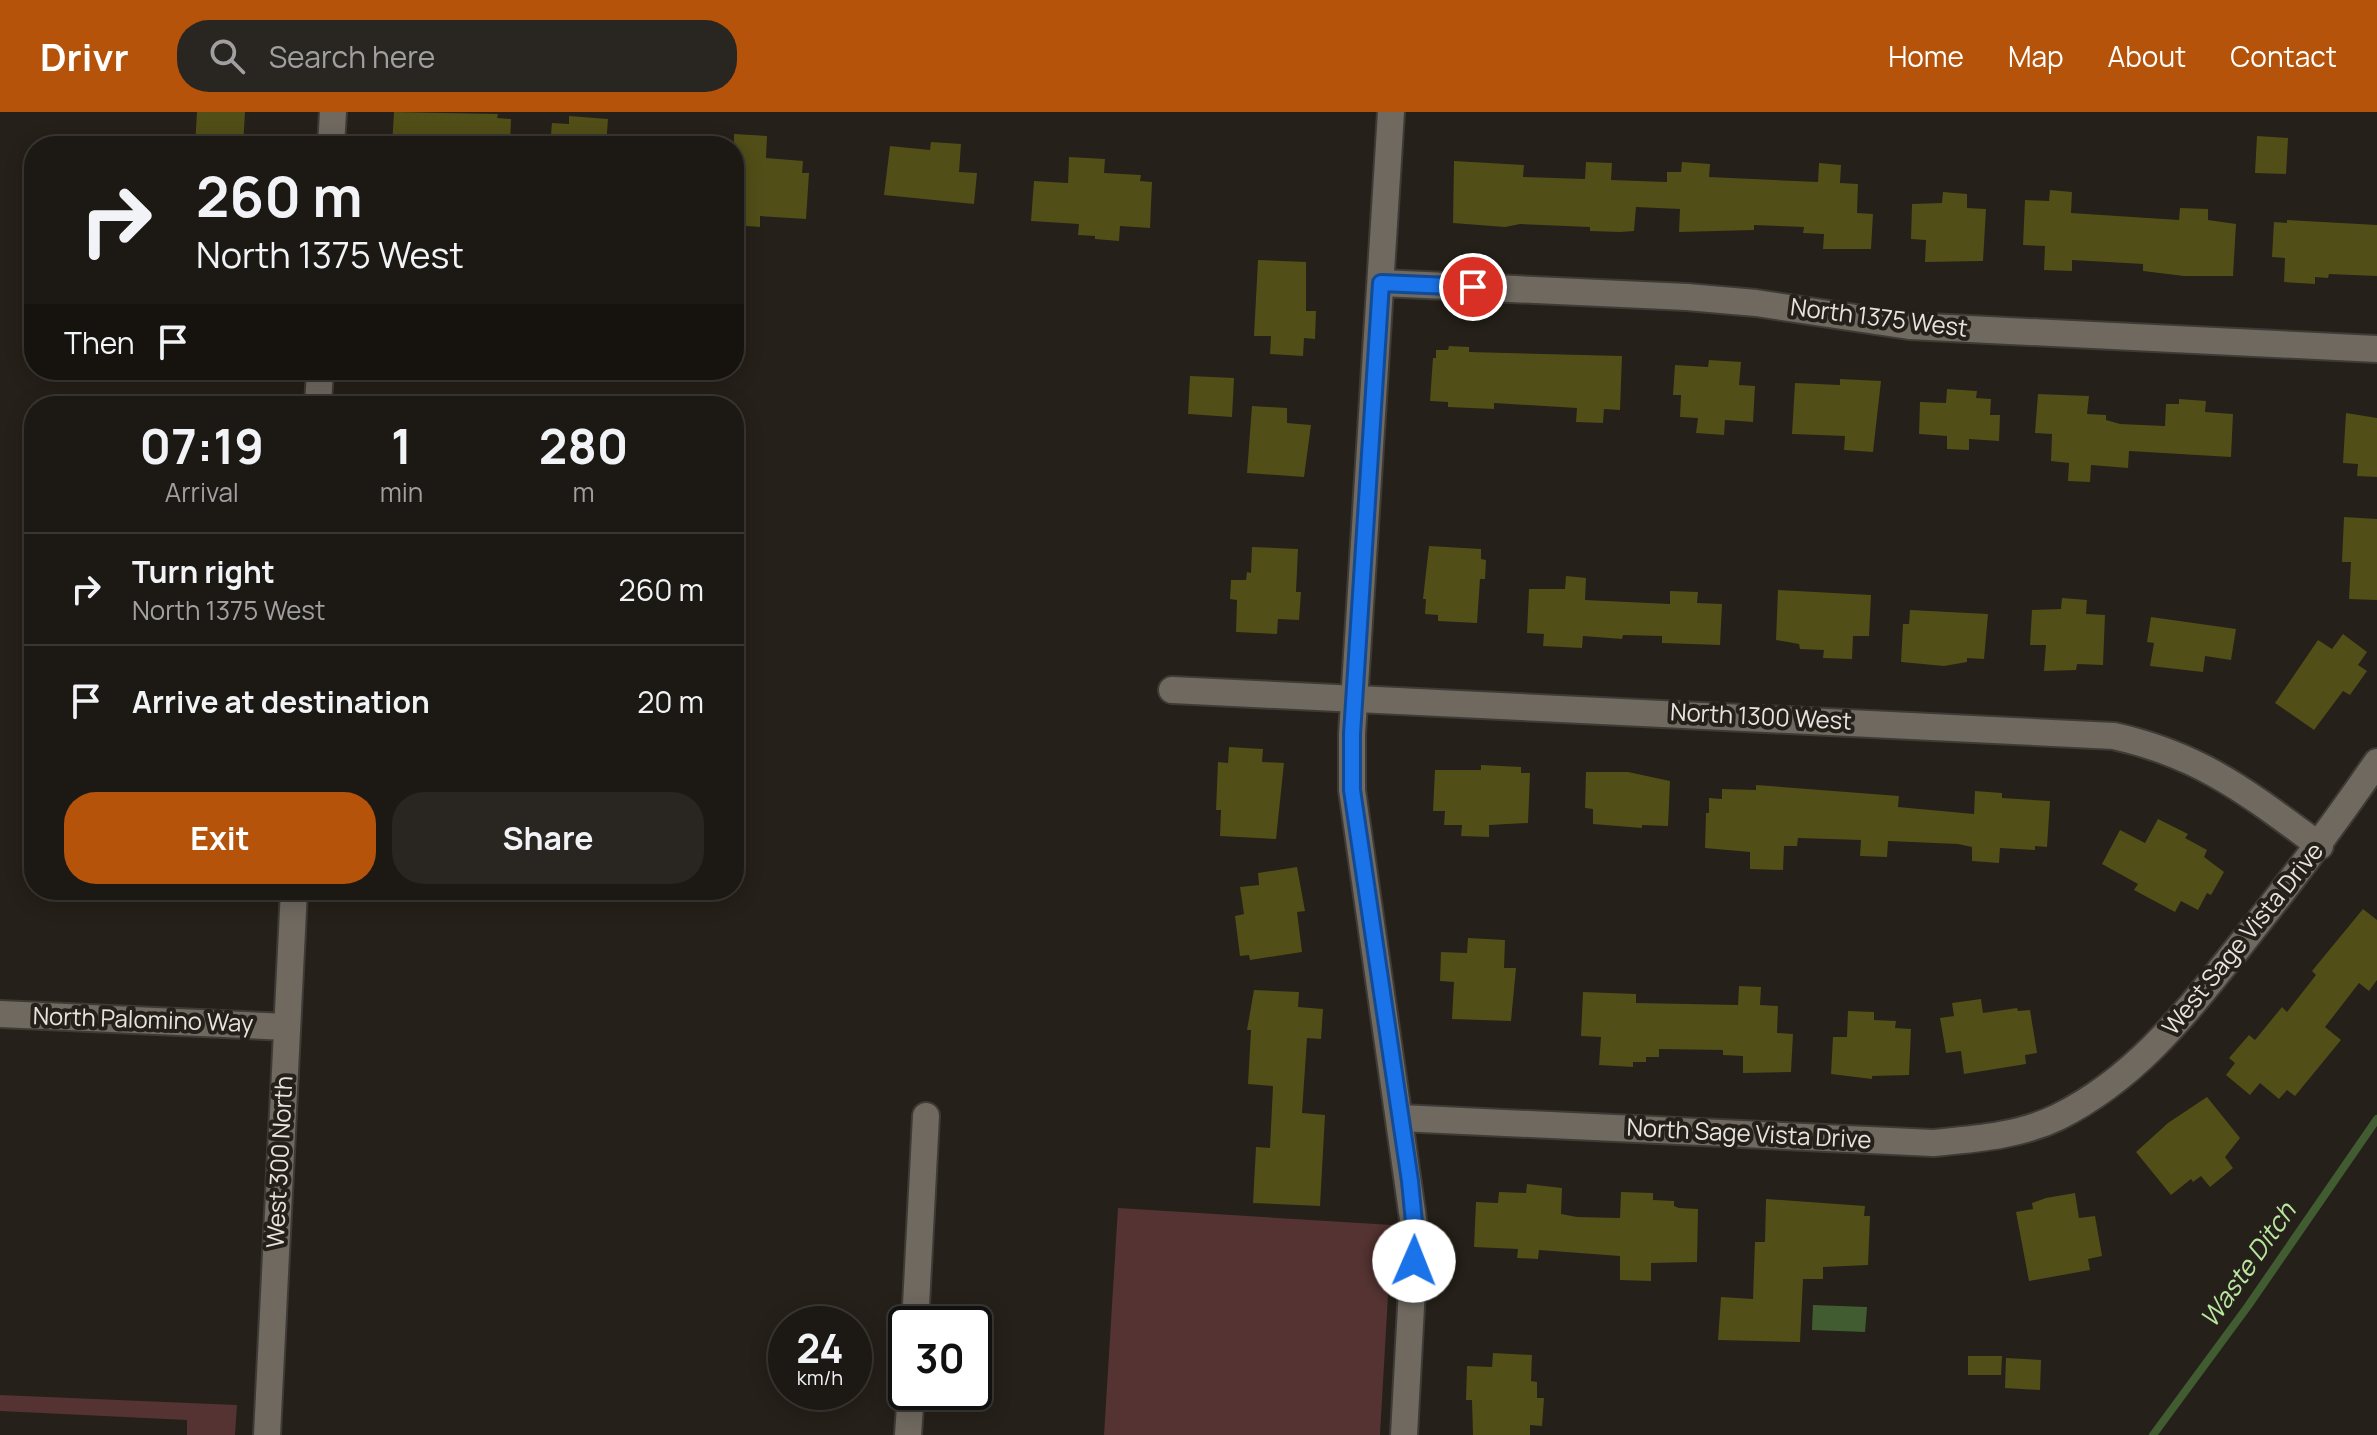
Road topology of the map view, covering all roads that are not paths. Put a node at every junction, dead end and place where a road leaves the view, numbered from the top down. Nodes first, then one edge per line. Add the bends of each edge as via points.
1 (333, 112) edge
2 (1391, 112) edge
3 (332, 136) edge
4 (1381, 283) junction
5 (2377, 349) edge
6 (1172, 690) dead end
7 (1354, 697) junction
8 (2377, 762) edge
9 (2320, 846) junction
10 (293, 900) edge
11 (0, 1014) edge
12 (287, 1027) junction
13 (2091, 1099) joint
14 (926, 1116) dead end
15 (1400, 1118) junction
16 (916, 1306) edge
17 (910, 1410) edge
18 (267, 1435) edge
19 (908, 1435) edge
20 (1404, 1435) edge

1 - 3 street
2 - 4 street
4 - 5 street, North 1375 West via 1687,297 1909,326
4 - 7 street
6 - 7 street, North 1300 West
7 - 9 street, North 1300 West via 2114,736 2188,757 2225,776
7 - 15 street via 1356,833
8 - 9 street, West Sage Vista Drive
9 - 13 street, West Sage Vista Drive via 2155,1049
10 - 12 street, West 300 North
11 - 12 street, North Palomino Way
12 - 18 street, West 300 North
13 - 15 street, North Sage Vista Drive via 2016,1132 1933,1143
14 - 16 street
15 - 20 street via 1415,1233
17 - 19 street

